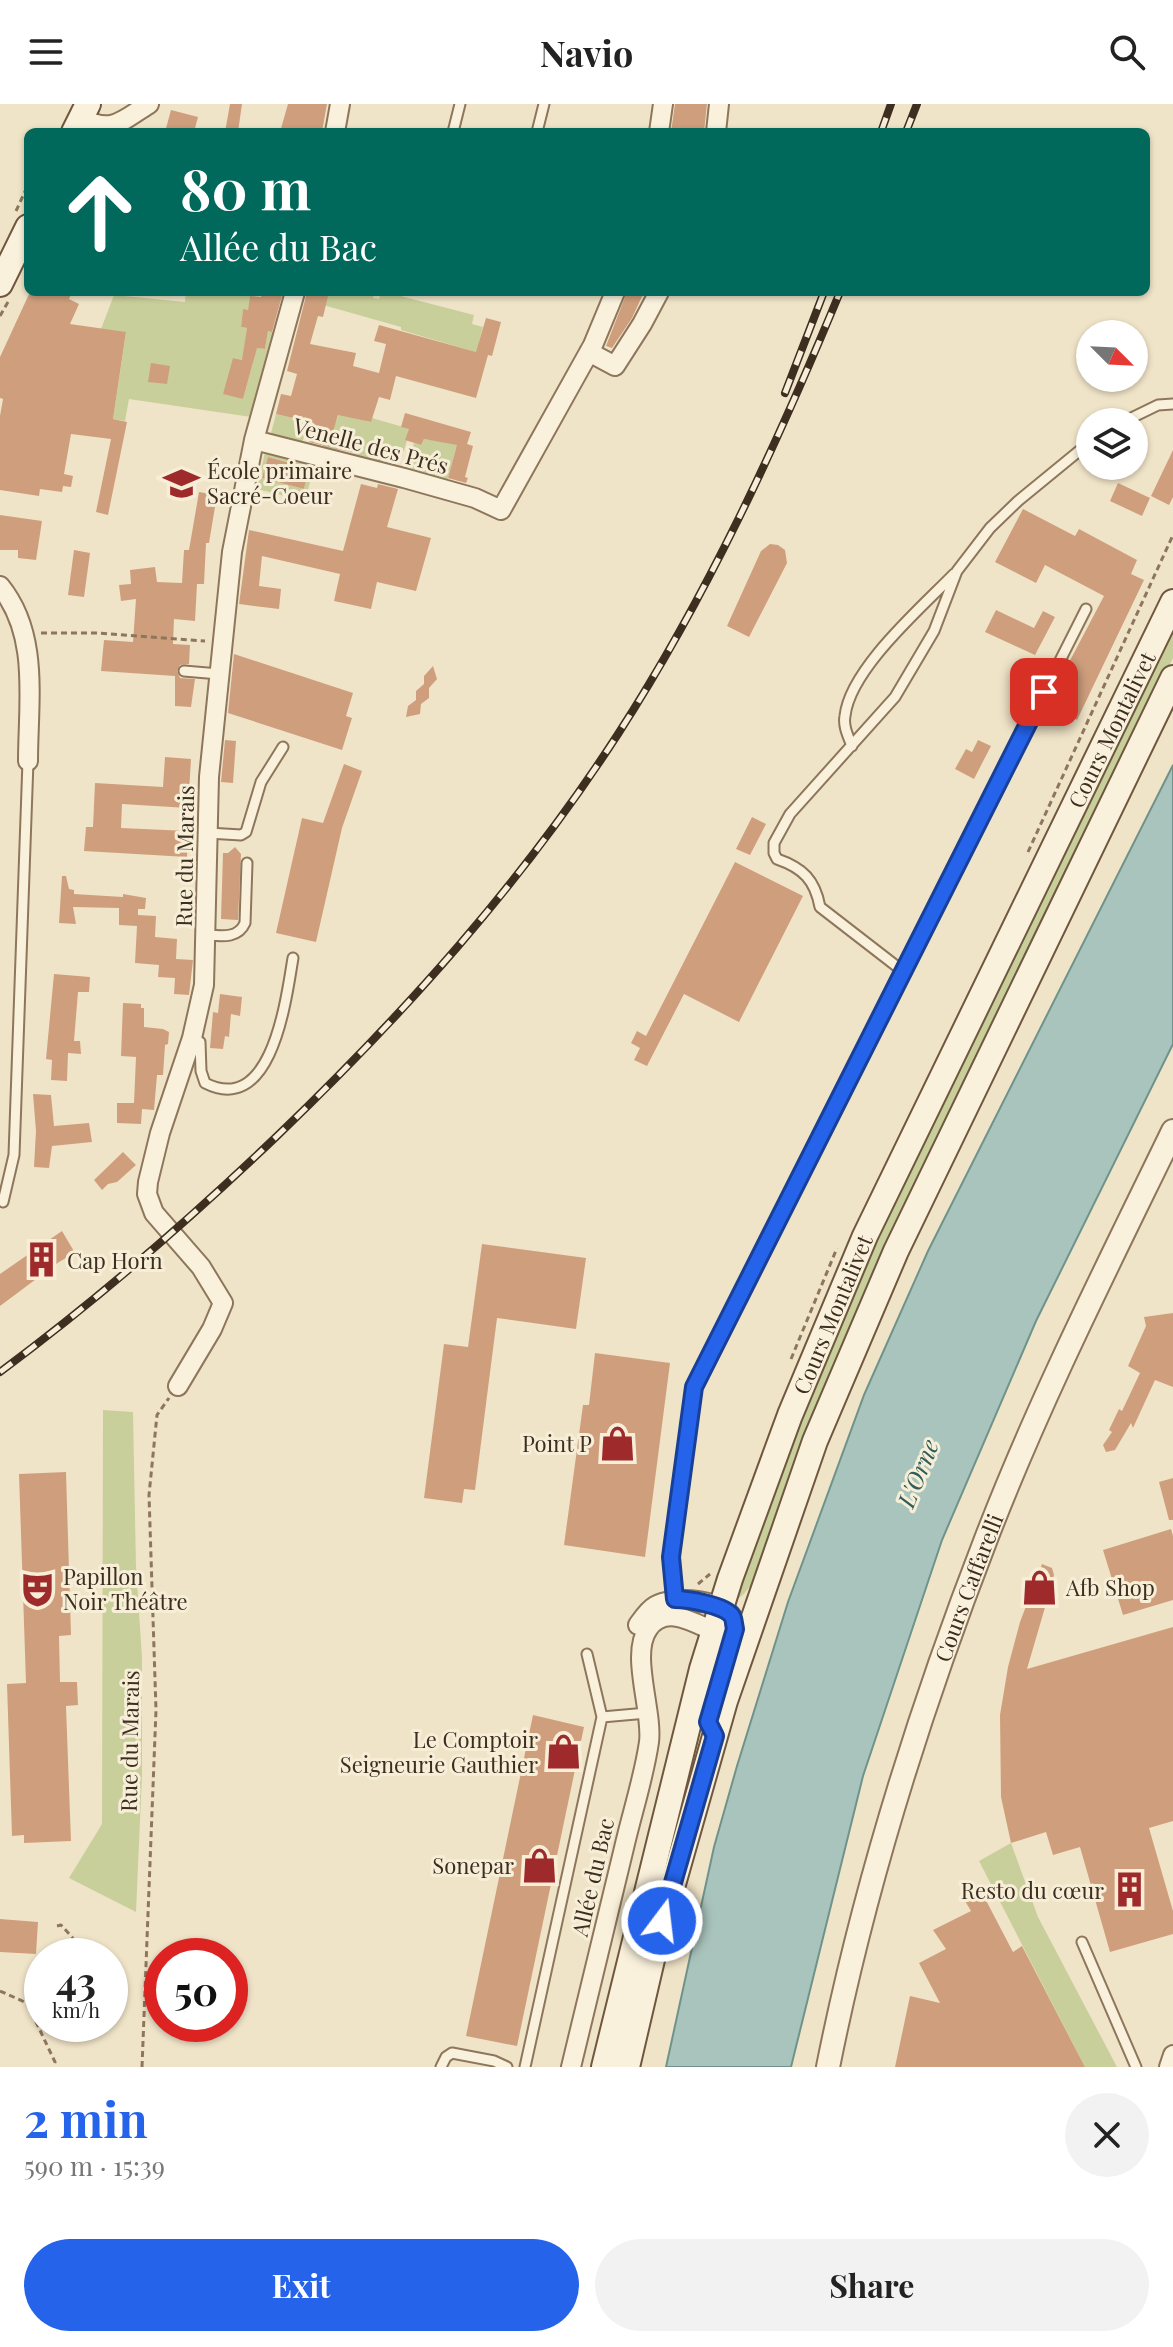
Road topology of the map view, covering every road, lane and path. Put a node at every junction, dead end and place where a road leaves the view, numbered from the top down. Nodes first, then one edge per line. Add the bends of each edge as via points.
1 (149, 104) edge
2 (340, 104) edge
3 (460, 104) edge
4 (544, 104) edge
5 (663, 104) edge
6 (719, 104) edge
7 (81, 118) edge
8 (336, 128) edge
9 (454, 128) edge
10 (538, 128) edge
11 (660, 128) edge
12 (716, 128) edge
13 (24, 235) edge
14 (0, 284) edge
15 (294, 296) edge
16 (613, 296) edge
17 (657, 296) edge
18 (589, 352) junction
19 (1173, 404) edge
20 (1148, 410) edge
21 (254, 440) junction
22 (1076, 453) edge
23 (957, 571) junction
24 (0, 586) edge
25 (1173, 602) edge
26 (1086, 609) dead end
27 (46, 633) dead end
28 (214, 641) dead end
29 (184, 671) dead end
30 (219, 674) junction
31 (1173, 678) edge
32 (852, 746) junction
33 (283, 747) dead end
34 (28, 761) joint
35 (208, 833) junction
36 (247, 863) dead end
37 (206, 935) junction
38 (293, 958) dead end
39 (904, 972) junction
40 (192, 1038) junction
41 (1173, 1131) edge
42 (3, 1202) dead end
43 (178, 1386) dead end
44 (157, 1415) dead end
45 (713, 1574) dead end
46 (695, 1590) dead end
47 (675, 1599) junction
48 (717, 1620) junction
49 (587, 1654) dead end
50 (646, 1705) junction
51 (602, 1717) junction
52 (715, 1736) junction
53 (57, 1926) dead end
54 (72, 1938) edge
55 (1082, 1942) dead end
56 (0, 1991) edge
57 (1173, 2055) edge
58 (504, 2066) edge
59 (54, 2067) edge
60 (142, 2067) edge
61 (441, 2067) edge
62 (525, 2067) edge
63 (571, 2067) edge
64 (604, 2067) edge
65 (627, 2067) edge
66 (828, 2067) edge
67 (1136, 2067) edge
68 (1169, 2067) edge

1 - 7 street via 114,126
2 - 8 street
3 - 9 lane
4 - 10 lane
5 - 11 street
6 - 12 street
13 - 14 main road
15 - 21 street, Rue du Marais
16 - 18 street
17 - 18 street via 615,366
18 - 21 street, Venelle des Prés via 501,510 475,498
19 - 20 lane
21 - 30 street, Rue du Marais via 232,552
22 - 23 lane via 990,528
23 - 32 lane via 934,631 895,697
23 - 32 lane via 880,649 851,696 845,728
24 - 34 street via 25,635 30,673
25 - 48 main road, Cours Montalivet via 865,1236 790,1415
26 - 39 lane
27 - 28 path
29 - 30 lane
30 - 35 street, Rue du Marais
31 - 52 main road, Cours Montalivet via 896,1251 815,1441
32 - 39 lane via 790,814 774,853 811,880 820,907
33 - 35 lane via 261,782 246,832
34 - 42 lane via 14,1155
35 - 37 street, Rue du Marais
36 - 37 lane via 242,930
37 - 40 street, Rue du Marais via 204,985
38 - 40 lane via 282,1022 256,1076 235,1089 219,1090 205,1083 200,1042
39 - 47 lane via 694,1387 671,1557
40 - 43 street, Rue du Marais via 154,1153 147,1194 162,1225 201,1267 223,1303
41 - 66 street, Cours Caffarelli via 1080,1323 986,1538 912,1746
44 - 60 path, Rue du Marais via 149,1495 156,1710
45 - 46 path via 703,1577
47 - 48 street via 685,1599
47 - 50 street, Allée du Bac via 656,1605 635,1630 632,1656
48 - 50 street, Allée du Bac via 661,1617 650,1626 641,1647
48 - 52 street via 731,1615 735,1629 708,1722
48 - 64 main road, Cours Montalivet
49 - 51 lane
50 - 51 lane
50 - 63 street, Allée du Bac via 650,1740
51 - 62 lane
52 - 65 main road, Cours Montalivet
53 - 54 path
55 - 67 lane
56 - 59 path via 27,2003
57 - 68 street
58 - 61 lane via 452,2053

